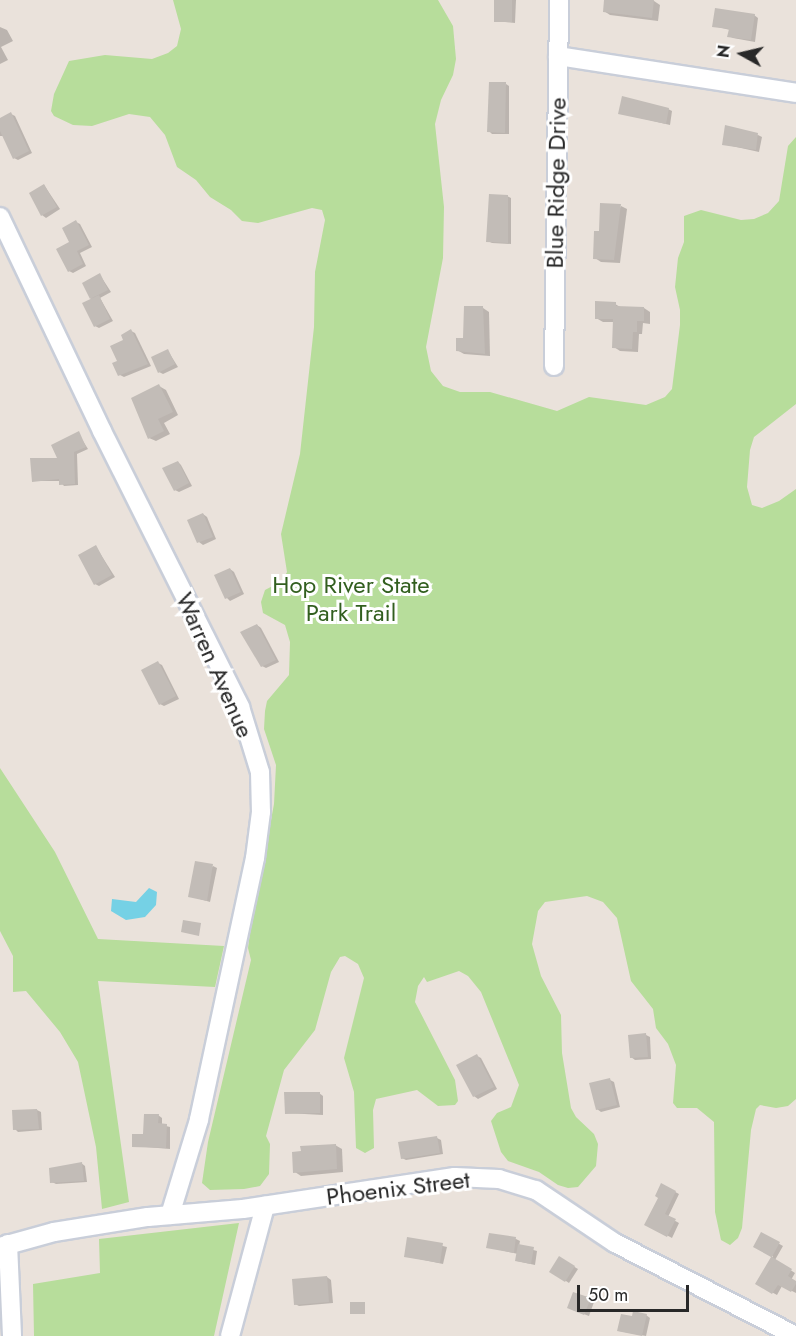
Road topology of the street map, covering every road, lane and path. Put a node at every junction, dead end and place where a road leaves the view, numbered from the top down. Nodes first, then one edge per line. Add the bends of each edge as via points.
1 (559, 0) edge
2 (558, 56) junction
3 (796, 93) edge
4 (0, 217) edge
5 (554, 366) dead end
6 (265, 1206) junction
7 (170, 1215) junction
8 (4, 1246) edge
9 (12, 1336) edge
10 (230, 1336) edge
11 (796, 1336) edge

1 - 2 street, Blue Ridge Drive
2 - 3 street
2 - 5 street, Blue Ridge Drive
4 - 7 street, Warren Avenue via 240,707 260,772 261,812 255,858 200,1120
6 - 7 street, Phoenix Street
6 - 10 street
6 - 11 street, Phoenix Street via 455,1177 499,1179 536,1190 615,1243
7 - 8 street, Phoenix Street via 54,1232
8 - 9 street

